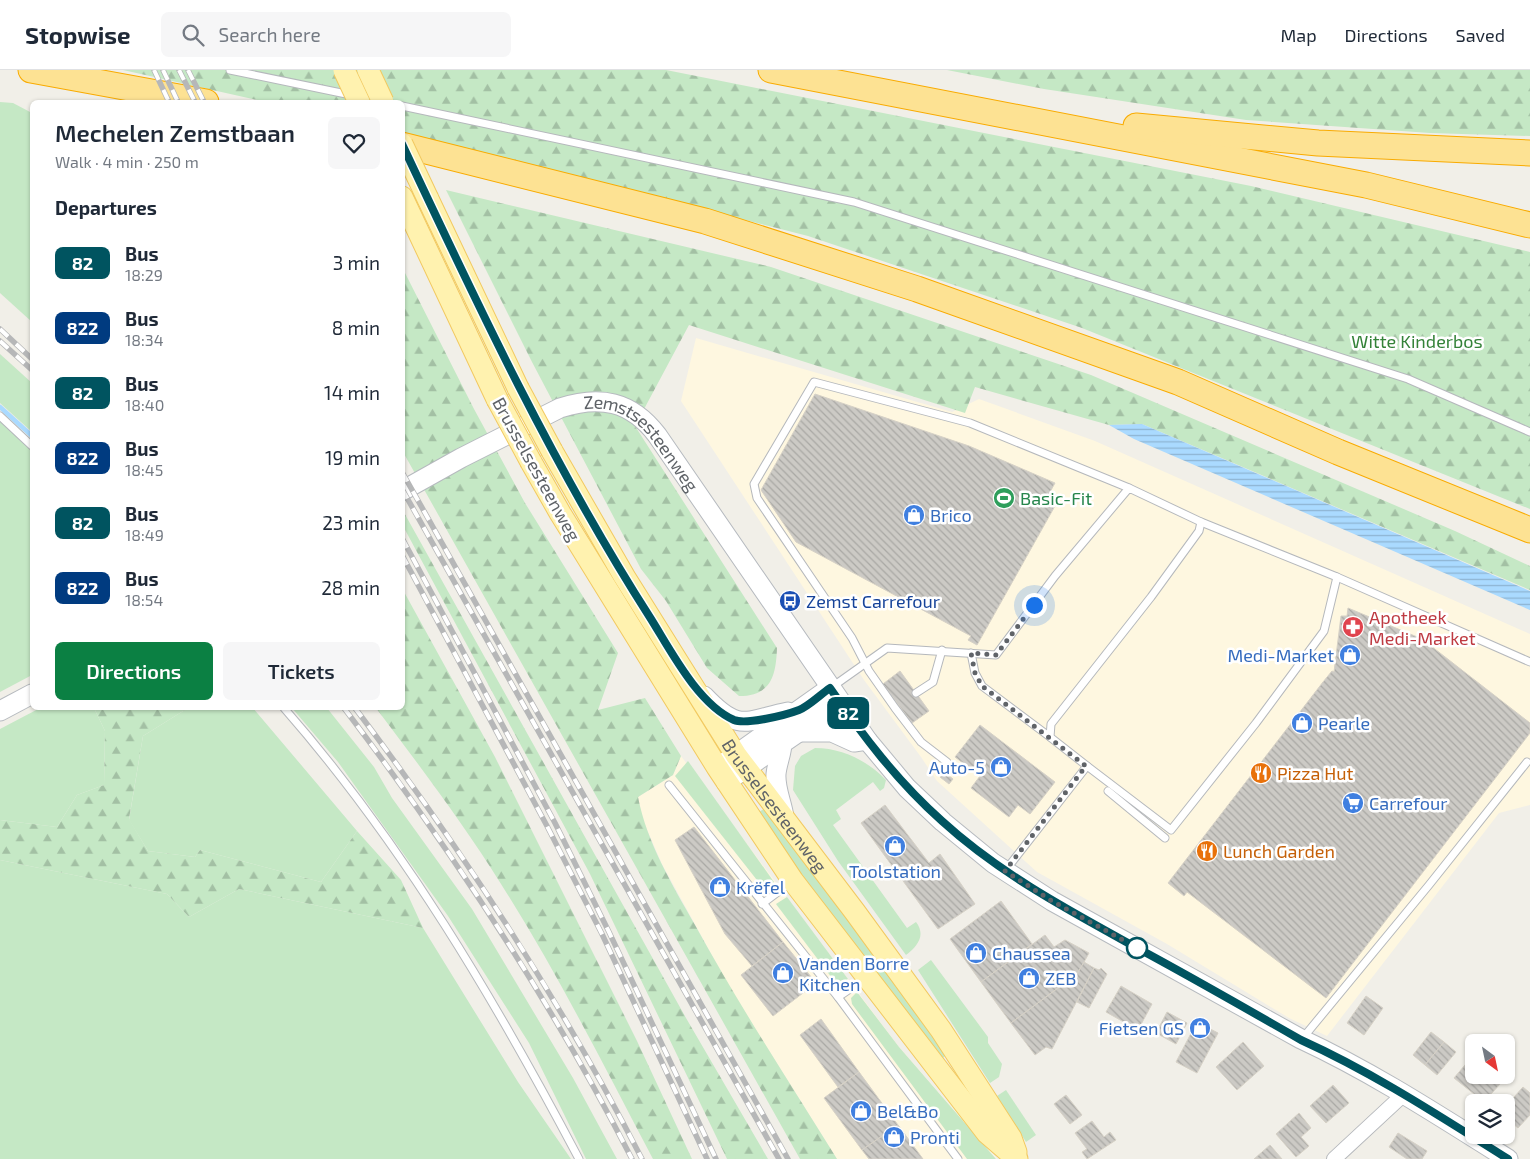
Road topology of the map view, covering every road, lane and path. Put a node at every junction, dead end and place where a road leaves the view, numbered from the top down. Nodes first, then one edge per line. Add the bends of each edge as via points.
1 (31, 70) edge
2 (230, 70) edge
3 (344, 70) edge
4 (368, 70) edge
5 (771, 70) edge
6 (195, 100) edge
7 (369, 100) edge
8 (373, 100) edge
9 (374, 100) edge
10 (405, 107) edge
11 (987, 111) junction
12 (405, 145) edge
13 (405, 150) edge
14 (1530, 153) edge
15 (405, 203) edge
16 (1530, 225) edge
17 (0, 416) edge
18 (1530, 432) edge
19 (30, 444) edge
20 (1129, 488) junction
21 (405, 489) edge
22 (1201, 522) junction
23 (1530, 530) edge
24 (1337, 577) junction
25 (942, 650) junction
26 (971, 653) junction
27 (1530, 662) edge
28 (865, 663) junction
29 (693, 684) junction
30 (916, 693) dead end
31 (30, 695) edge
32 (835, 695) junction
33 (286, 710) edge
34 (800, 710) junction
35 (0, 711) edge
36 (790, 737) junction
37 (1050, 737) junction
38 (867, 740) junction
39 (741, 761) junction
40 (1529, 761) edge
41 (947, 762) dead end
42 (1086, 766) junction
43 (721, 775) junction
44 (668, 785) dead end
45 (1108, 791) dead end
46 (784, 817) junction
47 (1165, 838) dead end
48 (1005, 871) junction
49 (793, 881) junction
50 (762, 904) junction
51 (866, 978) junction
52 (838, 997) junction
53 (1301, 1040) junction
54 (1404, 1094) junction
55 (579, 1159) edge
56 (958, 1159) edge
57 (1018, 1159) edge
58 (1334, 1159) edge
59 (1508, 1159) edge

1 - 6 highway
2 - 7 lane
3 - 8 main road, bridge
4 - 9 main road, bridge
5 - 11 highway
10 - 18 lane via 854,202 1408,379
11 - 14 highway via 1318,143
11 - 16 highway via 1366,184
12 - 23 highway via 705,221 917,290 1178,382 1338,452
13 - 29 main road, Brusselsesteenweg, bridge via 518,388 624,576
15 - 43 main road, Brusselsesteenweg, bridge via 497,399 531,462
17 - 19 lane
20 - 22 lane
20 - 26 lane via 1055,576 996,655
20 - 28 lane via 970,423 814,382 754,484 757,498 852,638
21 - 32 street, Zemstsesteenweg via 560,408 594,401 627,408 645,419 657,435
22 - 24 lane
22 - 37 lane via 1199,532 1151,597 1050,724
24 - 27 lane
24 - 42 lane via 1324,631 1171,830
25 - 26 lane
25 - 28 lane via 887,648
25 - 30 lane via 933,682
26 - 37 lane via 975,673 982,686
28 - 32 lane
28 - 41 lane via 921,742
29 - 34 street via 723,713 740,721 760,721
29 - 39 main road, Brusselsesteenweg
31 - 35 street
32 - 34 street
32 - 36 street
32 - 38 street, Zemstsesteenweg
33 - 55 lane via 384,835 454,937 510,1028
34 - 39 street
36 - 38 street via 832,732 854,742
36 - 39 street
36 - 46 street via 776,773
37 - 42 lane
38 - 48 street, Zemstsesteenweg via 907,788 943,822
39 - 43 street
39 - 46 main road, Brusselsesteenweg
40 - 53 lane
42 - 48 lane
43 - 49 main road, Brusselsesteenweg
44 - 50 lane
45 - 47 lane
46 - 57 main road, Brusselsesteenweg via 941,1030 1011,1138
48 - 53 street, Zemstsesteenweg via 1052,901
49 - 50 lane
49 - 51 main road, Brusselsesteenweg
50 - 52 lane
51 - 52 lane
51 - 57 main road, Brusselsesteenweg via 987,1132
52 - 56 lane
53 - 54 street, Zemstsesteenweg via 1340,1057
54 - 58 street
54 - 59 street, Zemstsesteenweg

